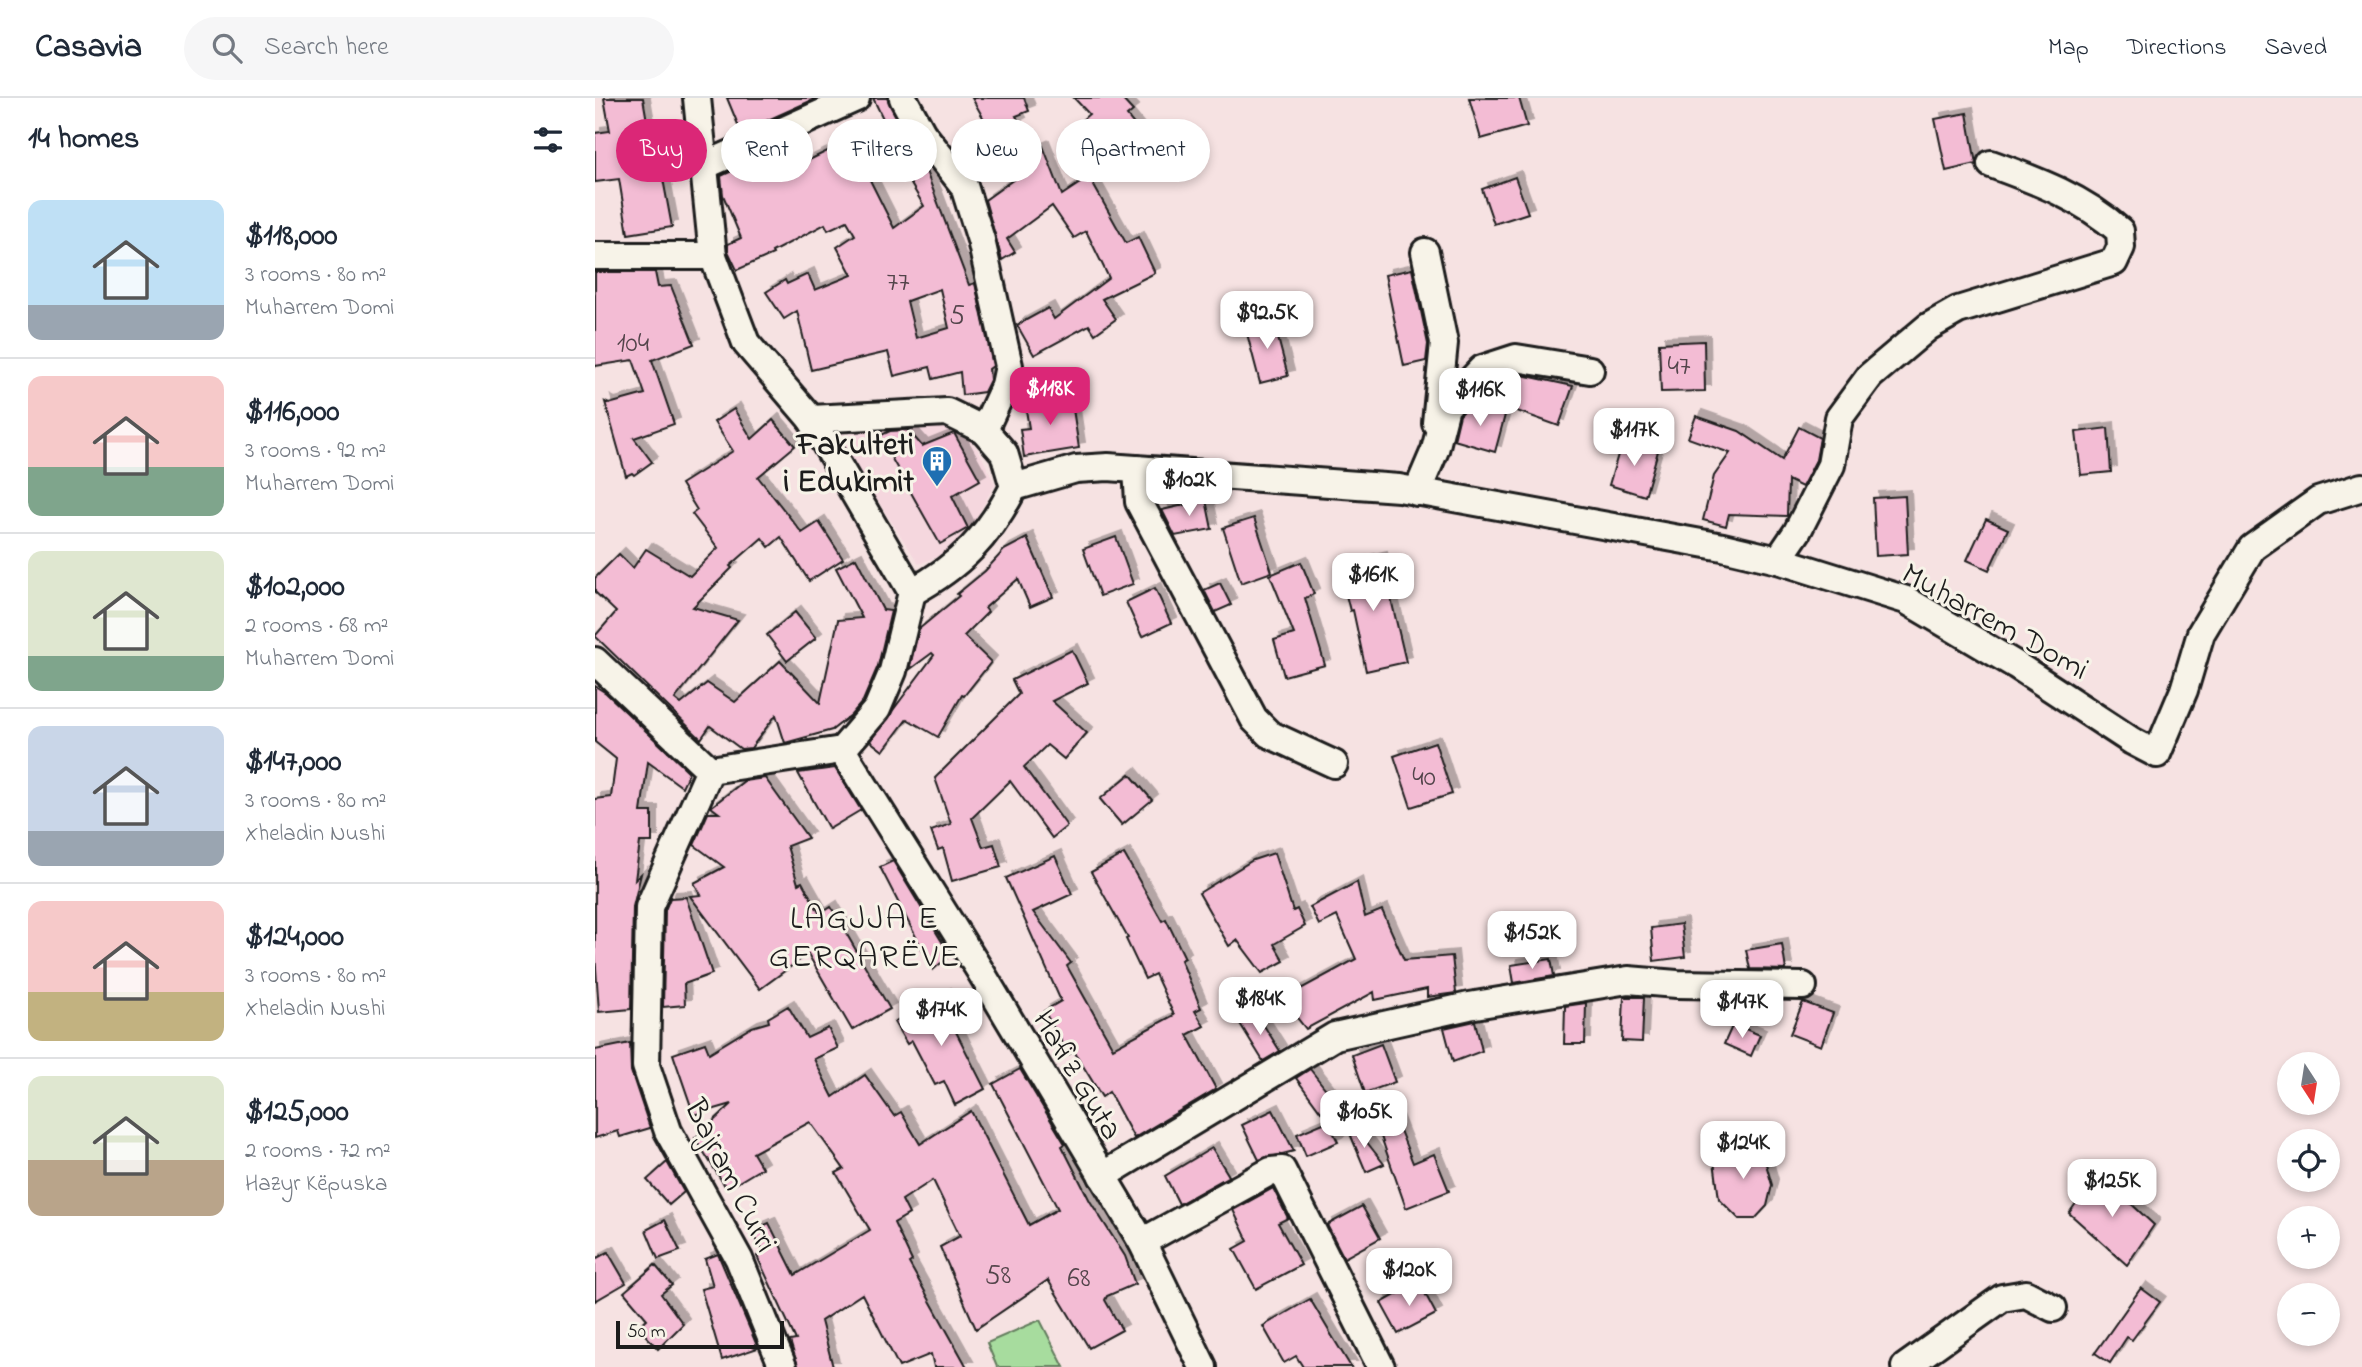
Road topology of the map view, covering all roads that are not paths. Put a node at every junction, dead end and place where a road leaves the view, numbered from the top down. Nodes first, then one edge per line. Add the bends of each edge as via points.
1 (697, 98) edge
2 (856, 98) edge
3 (903, 98) edge
4 (699, 119) edge
5 (1990, 164) dead end
6 (707, 165) edge
7 (706, 182) edge
8 (1425, 252) dead end
9 (595, 256) edge
10 (713, 256) junction
11 (1590, 370) dead end
12 (811, 419) junction
13 (983, 430) junction
14 (1435, 450) junction
15 (1137, 469) junction
16 (1014, 487) junction
17 (2362, 487) edge
18 (1417, 492) junction
19 (1778, 560) junction
20 (912, 592) junction
21 (595, 661) edge
22 (842, 750) junction
23 (1334, 764) dead end
24 (710, 770) junction
25 (1804, 986) dead end
26 (1102, 1176) junction
27 (1142, 1242) junction
28 (2053, 1308) dead end
29 (783, 1367) edge
30 (1203, 1367) edge
31 (1381, 1367) edge
32 (1905, 1367) edge

1 - 4 street
2 - 6 street
3 - 13 street via 922,134 964,186 981,240 1009,366 1005,386
5 - 19 street via 2069,195 2098,212 2120,231 2121,247 2114,262 1958,310 1928,327 1870,376 1839,418 1831,466
7 - 10 street
8 - 14 street via 1444,343
9 - 10 street
10 - 12 street via 746,343
11 - 14 street via 1516,358 1482,369 1446,407
12 - 13 street via 947,412
12 - 20 street
13 - 16 street via 1004,453
14 - 18 street
15 - 16 street, Muharrem Domi via 1076,469
15 - 18 street, Muharrem Domi
15 - 23 street via 1139,502 1254,719 1269,734
16 - 20 street via 997,519 949,572
17 - 19 street, Muharrem Domi via 2318,501 2252,548 2201,633 2184,690 2157,754 1906,600
18 - 19 street, Muharrem Domi via 1662,534
20 - 22 street via 893,671 877,709
21 - 24 street
22 - 24 street
22 - 26 street, Hafiz Guta
24 - 29 street, Bajram Curri via 649,906 646,1066 668,1131 739,1259
25 - 26 street via 1628,980 1469,1006 1335,1036
26 - 27 street, Hafiz Guta
27 - 30 street, Hafiz Guta
27 - 31 street via 1271,1171 1282,1170
28 - 32 street via 2026,1294 2002,1298

